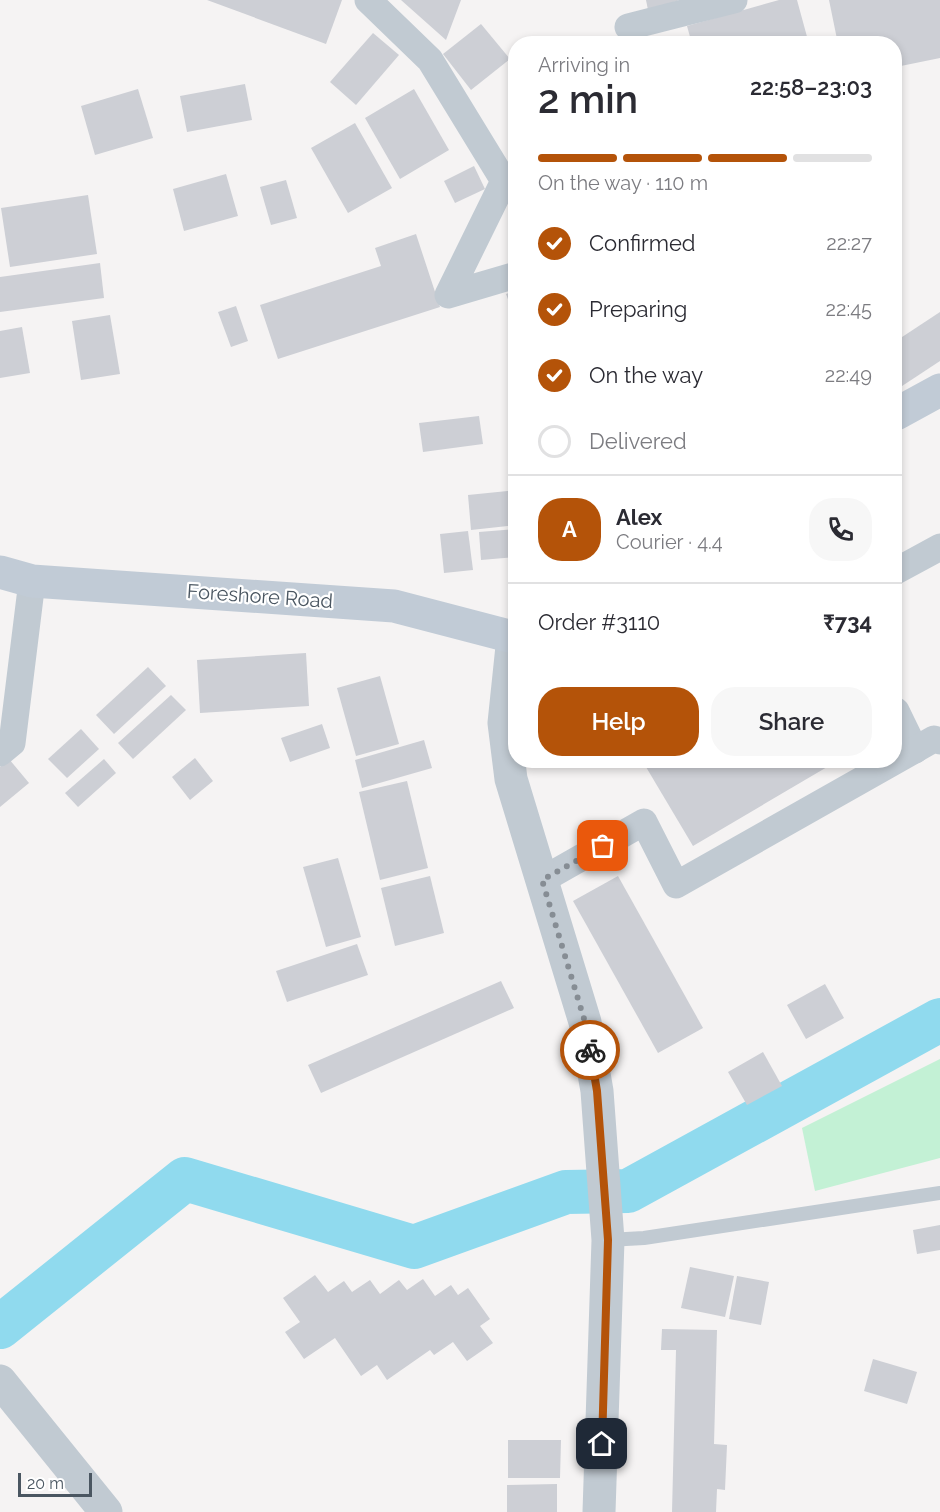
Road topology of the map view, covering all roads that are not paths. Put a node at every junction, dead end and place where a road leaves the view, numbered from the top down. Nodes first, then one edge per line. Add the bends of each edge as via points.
1 (368, 0) edge
2 (734, 0) edge
3 (628, 27) dead end
4 (508, 277) edge
5 (940, 390) edge
6 (902, 411) edge
7 (940, 547) edge
8 (902, 568) edge
9 (0, 572) edge
10 (32, 581) junction
11 (508, 634) edge
12 (508, 691) edge
13 (902, 723) edge
14 (940, 741) edge
15 (915, 750) junction
16 (0, 753) edge
17 (508, 755) edge
18 (902, 757) edge
19 (510, 768) edge
20 (883, 768) edge
21 (542, 880) junction
22 (940, 1193) edge
23 (608, 1228) junction
24 (0, 1381) edge
25 (106, 1512) edge
26 (599, 1512) edge

1 - 4 street via 430,60 504,181 448,295
2 - 3 street
5 - 6 main road
7 - 8 street
9 - 10 main road, Foreshore Road
10 - 11 main road, Foreshore Road via 394,606
10 - 16 street via 12,743
12 - 17 street via 504,723
13 - 15 street
14 - 15 street via 934,739
15 - 18 street
19 - 21 street
20 - 21 street via 676,885 644,822
21 - 23 street via 585,1022 597,1091
22 - 23 lane via 655,1236
23 - 26 street
24 - 25 street

